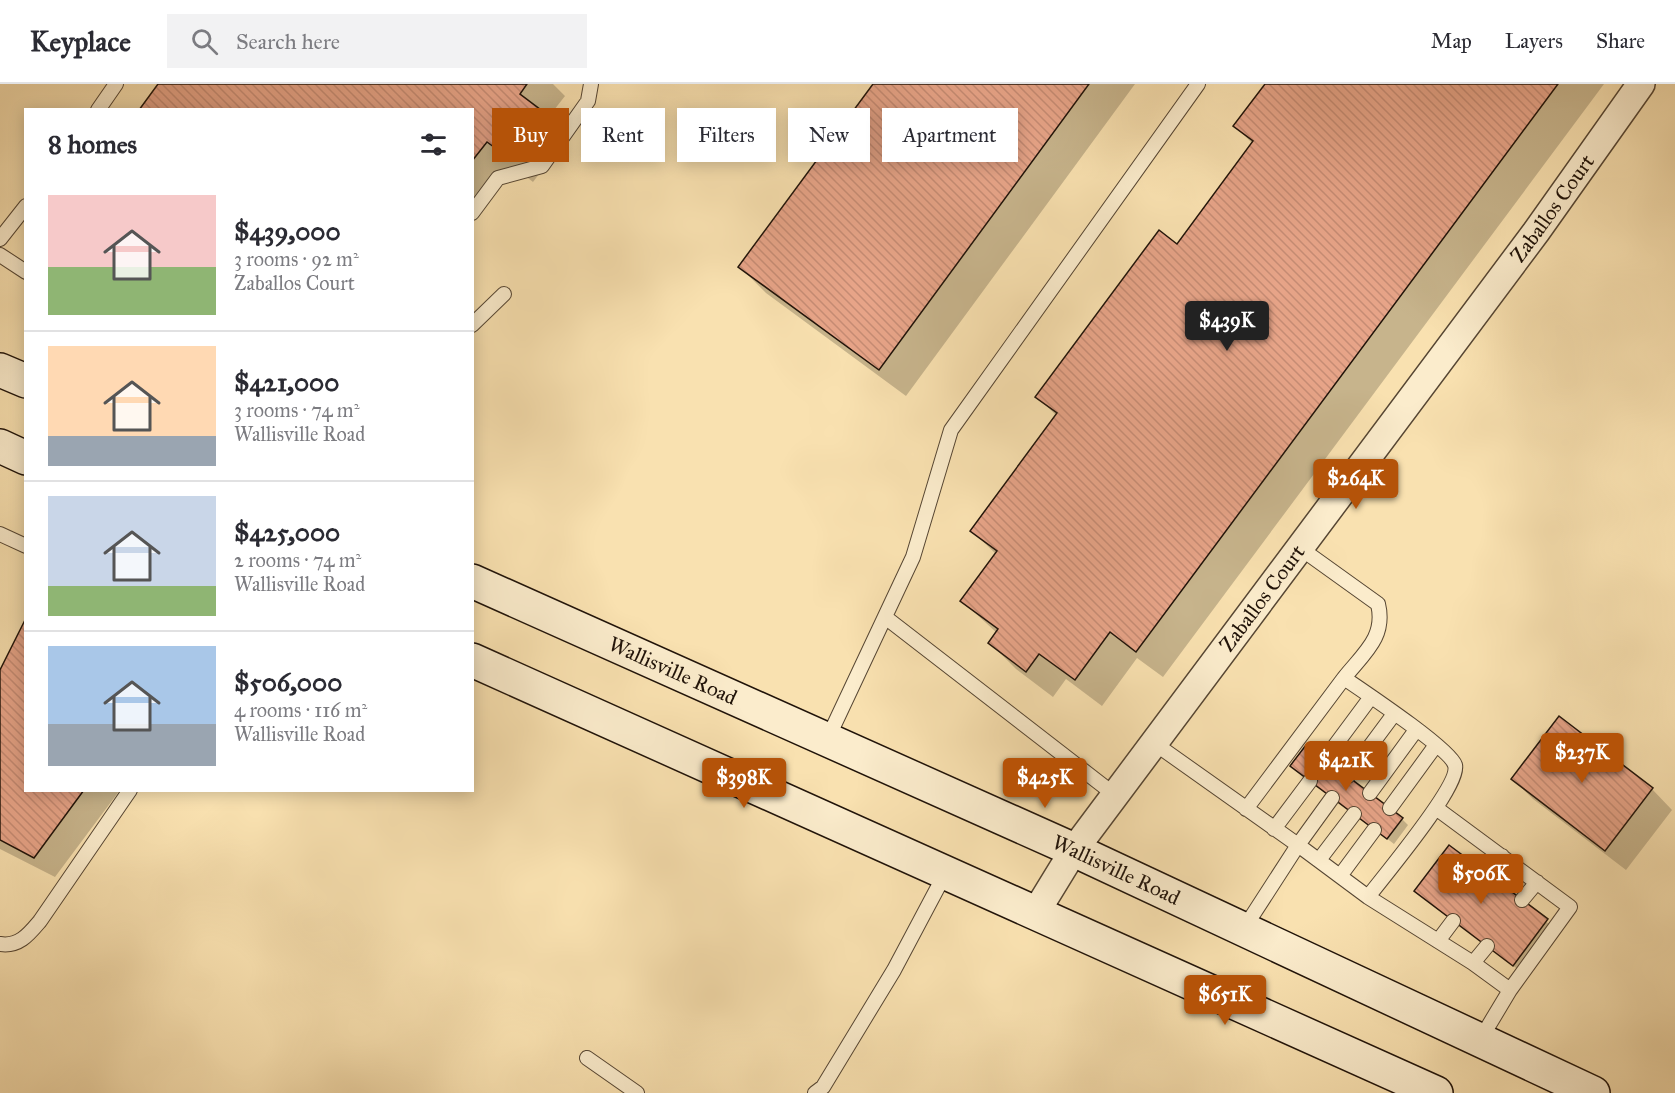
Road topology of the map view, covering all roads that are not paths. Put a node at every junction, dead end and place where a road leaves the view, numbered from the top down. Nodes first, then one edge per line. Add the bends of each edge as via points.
1 (116, 84) edge
2 (591, 84) edge
3 (1198, 84) edge
4 (1641, 84) edge
5 (99, 108) edge
6 (24, 209) edge
7 (474, 210) edge
8 (0, 239) edge
9 (0, 255) edge
10 (24, 271) edge
11 (504, 294) dead end
12 (474, 324) edge
13 (0, 369) edge
14 (24, 380) edge
15 (0, 446) edge
16 (24, 457) edge
17 (0, 534) edge
18 (24, 545) edge
19 (1300, 548) junction
20 (474, 582) edge
21 (885, 616) junction
22 (474, 661) edge
23 (1344, 678) junction
24 (1371, 697) junction
25 (1394, 714) junction
26 (1416, 730) junction
27 (827, 740) junction
28 (1154, 743) junction
29 (1436, 745) junction
30 (1325, 759) dead end
31 (1348, 776) dead end
32 (1310, 781) dead end
33 (129, 792) edge
34 (1370, 793) dead end
35 (1115, 795) junction
36 (1332, 798) dead end
37 (1390, 808) dead end
38 (1436, 808) junction
39 (1246, 809) junction
40 (1354, 814) dead end
41 (1274, 830) junction
42 (1374, 830) dead end
43 (1298, 845) junction
44 (1074, 850) junction
45 (1502, 856) junction
46 (1319, 860) junction
47 (946, 872) junction
48 (1488, 875) dead end
49 (1340, 876) junction
50 (1537, 882) junction
51 (1368, 897) junction
52 (1522, 900) dead end
53 (1036, 912) junction
54 (1454, 921) dead end
55 (1243, 930) junction
56 (1438, 941) junction
57 (0, 944) edge
58 (1487, 946) dead end
59 (1473, 963) junction
60 (1510, 990) junction
61 (1480, 1041) junction
62 (587, 1058) dead end
63 (637, 1093) edge
64 (815, 1093) edge
65 (1436, 1093) edge
66 (1593, 1093) edge

1 - 5 lane
2 - 7 lane via 588,101 543,166 498,178
3 - 21 lane via 951,430 913,557
4 - 19 street, Zaballos Court via 1536,232
6 - 8 lane
9 - 10 lane
11 - 12 lane
13 - 14 main road
15 - 16 main road
17 - 18 lane
19 - 23 lane via 1378,604 1377,636
19 - 28 street, Zaballos Court
20 - 27 main road, Wallisville Road
21 - 27 lane
21 - 35 lane
22 - 47 main road
23 - 24 lane
23 - 39 lane
24 - 25 lane
24 - 30 lane
25 - 26 lane
25 - 31 lane
26 - 29 lane
26 - 34 lane
27 - 44 main road, Wallisville Road
28 - 35 street, Zaballos Court
28 - 39 lane
29 - 37 lane
29 - 38 lane via 1454,762 1456,770
32 - 41 lane
33 - 57 lane via 25,939
35 - 44 street, Zaballos Court
36 - 43 lane
38 - 45 lane
38 - 51 lane
39 - 41 lane
40 - 46 lane
41 - 43 lane
42 - 49 lane
43 - 46 lane
43 - 55 lane
44 - 53 street, Zaballos Court
44 - 55 main road, Wallisville Road
45 - 48 lane
45 - 50 lane
46 - 49 lane
47 - 53 main road
47 - 64 lane via 894,970 823,1087
49 - 51 lane
50 - 52 lane
50 - 60 lane via 1570,907
51 - 56 lane
53 - 65 main road
54 - 56 lane
55 - 61 main road, Wallisville Road
56 - 59 lane
58 - 59 lane
59 - 60 lane
60 - 61 lane
61 - 66 main road, Wallisville Road
62 - 63 lane

